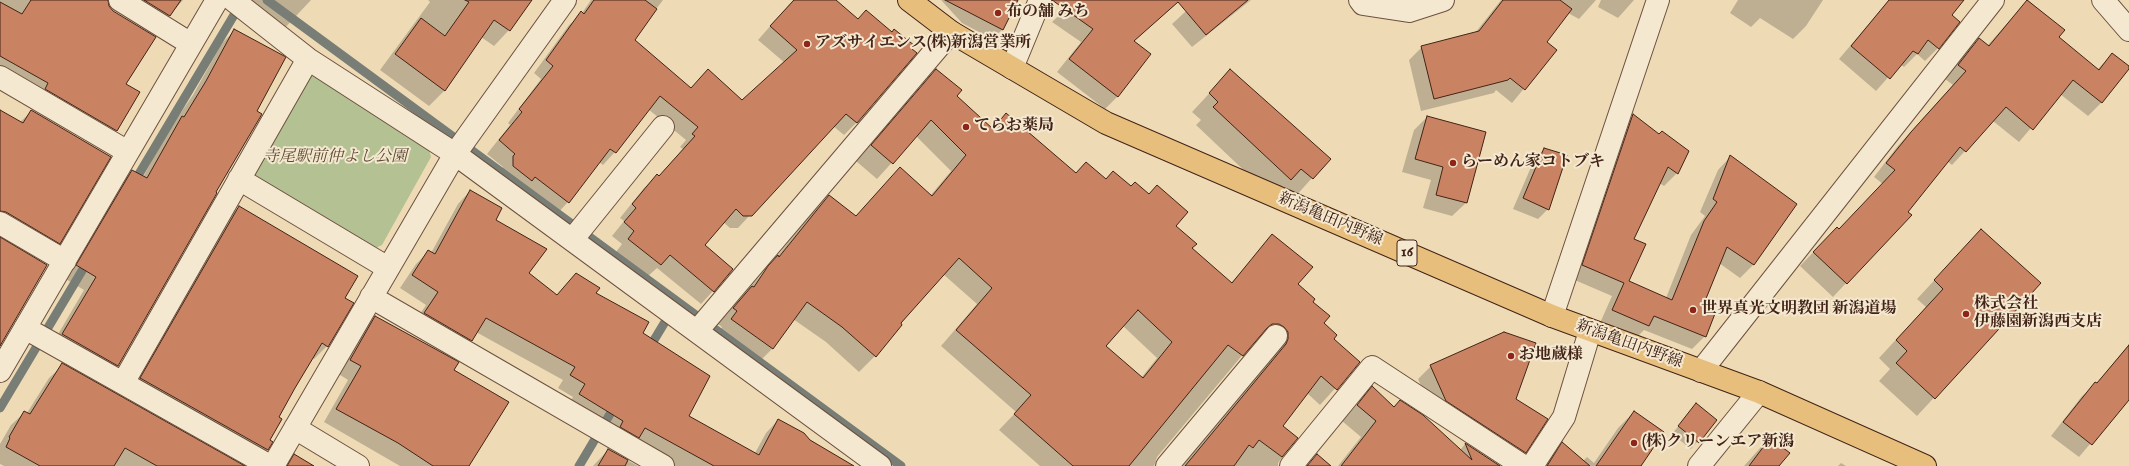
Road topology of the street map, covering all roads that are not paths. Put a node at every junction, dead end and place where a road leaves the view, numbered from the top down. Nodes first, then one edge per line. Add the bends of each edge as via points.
1 (120, 0) edge
2 (217, 0) edge
3 (233, 0) edge
4 (565, 0) edge
5 (909, 0) edge
6 (1040, 0) edge
7 (1360, 0) edge
8 (1443, 0) edge
9 (1658, 0) edge
10 (1993, 0) edge
11 (2103, 0) edge
12 (2129, 30) edge
13 (951, 32) junction
14 (191, 44) junction
15 (308, 59) junction
16 (1012, 68) junction
17 (0, 77) edge
18 (663, 126) dead end
19 (128, 152) junction
20 (455, 154) junction
21 (239, 179) junction
22 (0, 223) edge
23 (572, 240) junction
24 (65, 260) junction
25 (388, 268) junction
26 (371, 297) junction
27 (1552, 316) junction
28 (25, 328) junction
29 (697, 331) junction
30 (1590, 331) junction
31 (1276, 336) dead end
32 (1, 367) edge
33 (1701, 371) junction
34 (123, 383) junction
35 (1759, 392) junction
36 (295, 428) junction
37 (272, 466) edge
38 (358, 466) edge
39 (662, 466) edge
40 (880, 466) edge
41 (1167, 466) edge
42 (1291, 466) edge
43 (1523, 466) edge
44 (1532, 466) edge
45 (1699, 466) edge
46 (1925, 466) edge

1 - 14 street
2 - 14 street
3 - 15 street
4 - 20 street
5 - 13 main road, 新潟亀田内野線 / 16
6 - 16 street
7 - 8 street via 1363,4 1409,11
9 - 27 street
10 - 33 street
11 - 12 street
13 - 16 main road, 新潟亀田内野線 / 16
13 - 29 street
14 - 19 street
15 - 20 street
15 - 21 street
16 - 27 main road, 新潟亀田内野線 / 16 via 1106,123
17 - 19 street
18 - 23 street
19 - 24 street
20 - 23 street
20 - 25 street
21 - 25 street
21 - 34 street
22 - 24 street
23 - 29 street
24 - 28 street
25 - 26 street
26 - 36 street
26 - 39 street
27 - 30 main road, 新潟亀田内野線 / 16
28 - 32 street
28 - 34 street
29 - 40 street
30 - 33 main road, 新潟亀田内野線 / 16
30 - 44 street via 1564,417
31 - 41 street
33 - 35 main road, 新潟亀田内野線 / 16
34 - 37 street
35 - 45 street
35 - 46 main road, 新潟亀田内野線 / 16
36 - 37 street
36 - 38 street
42 - 43 street via 1372,367

